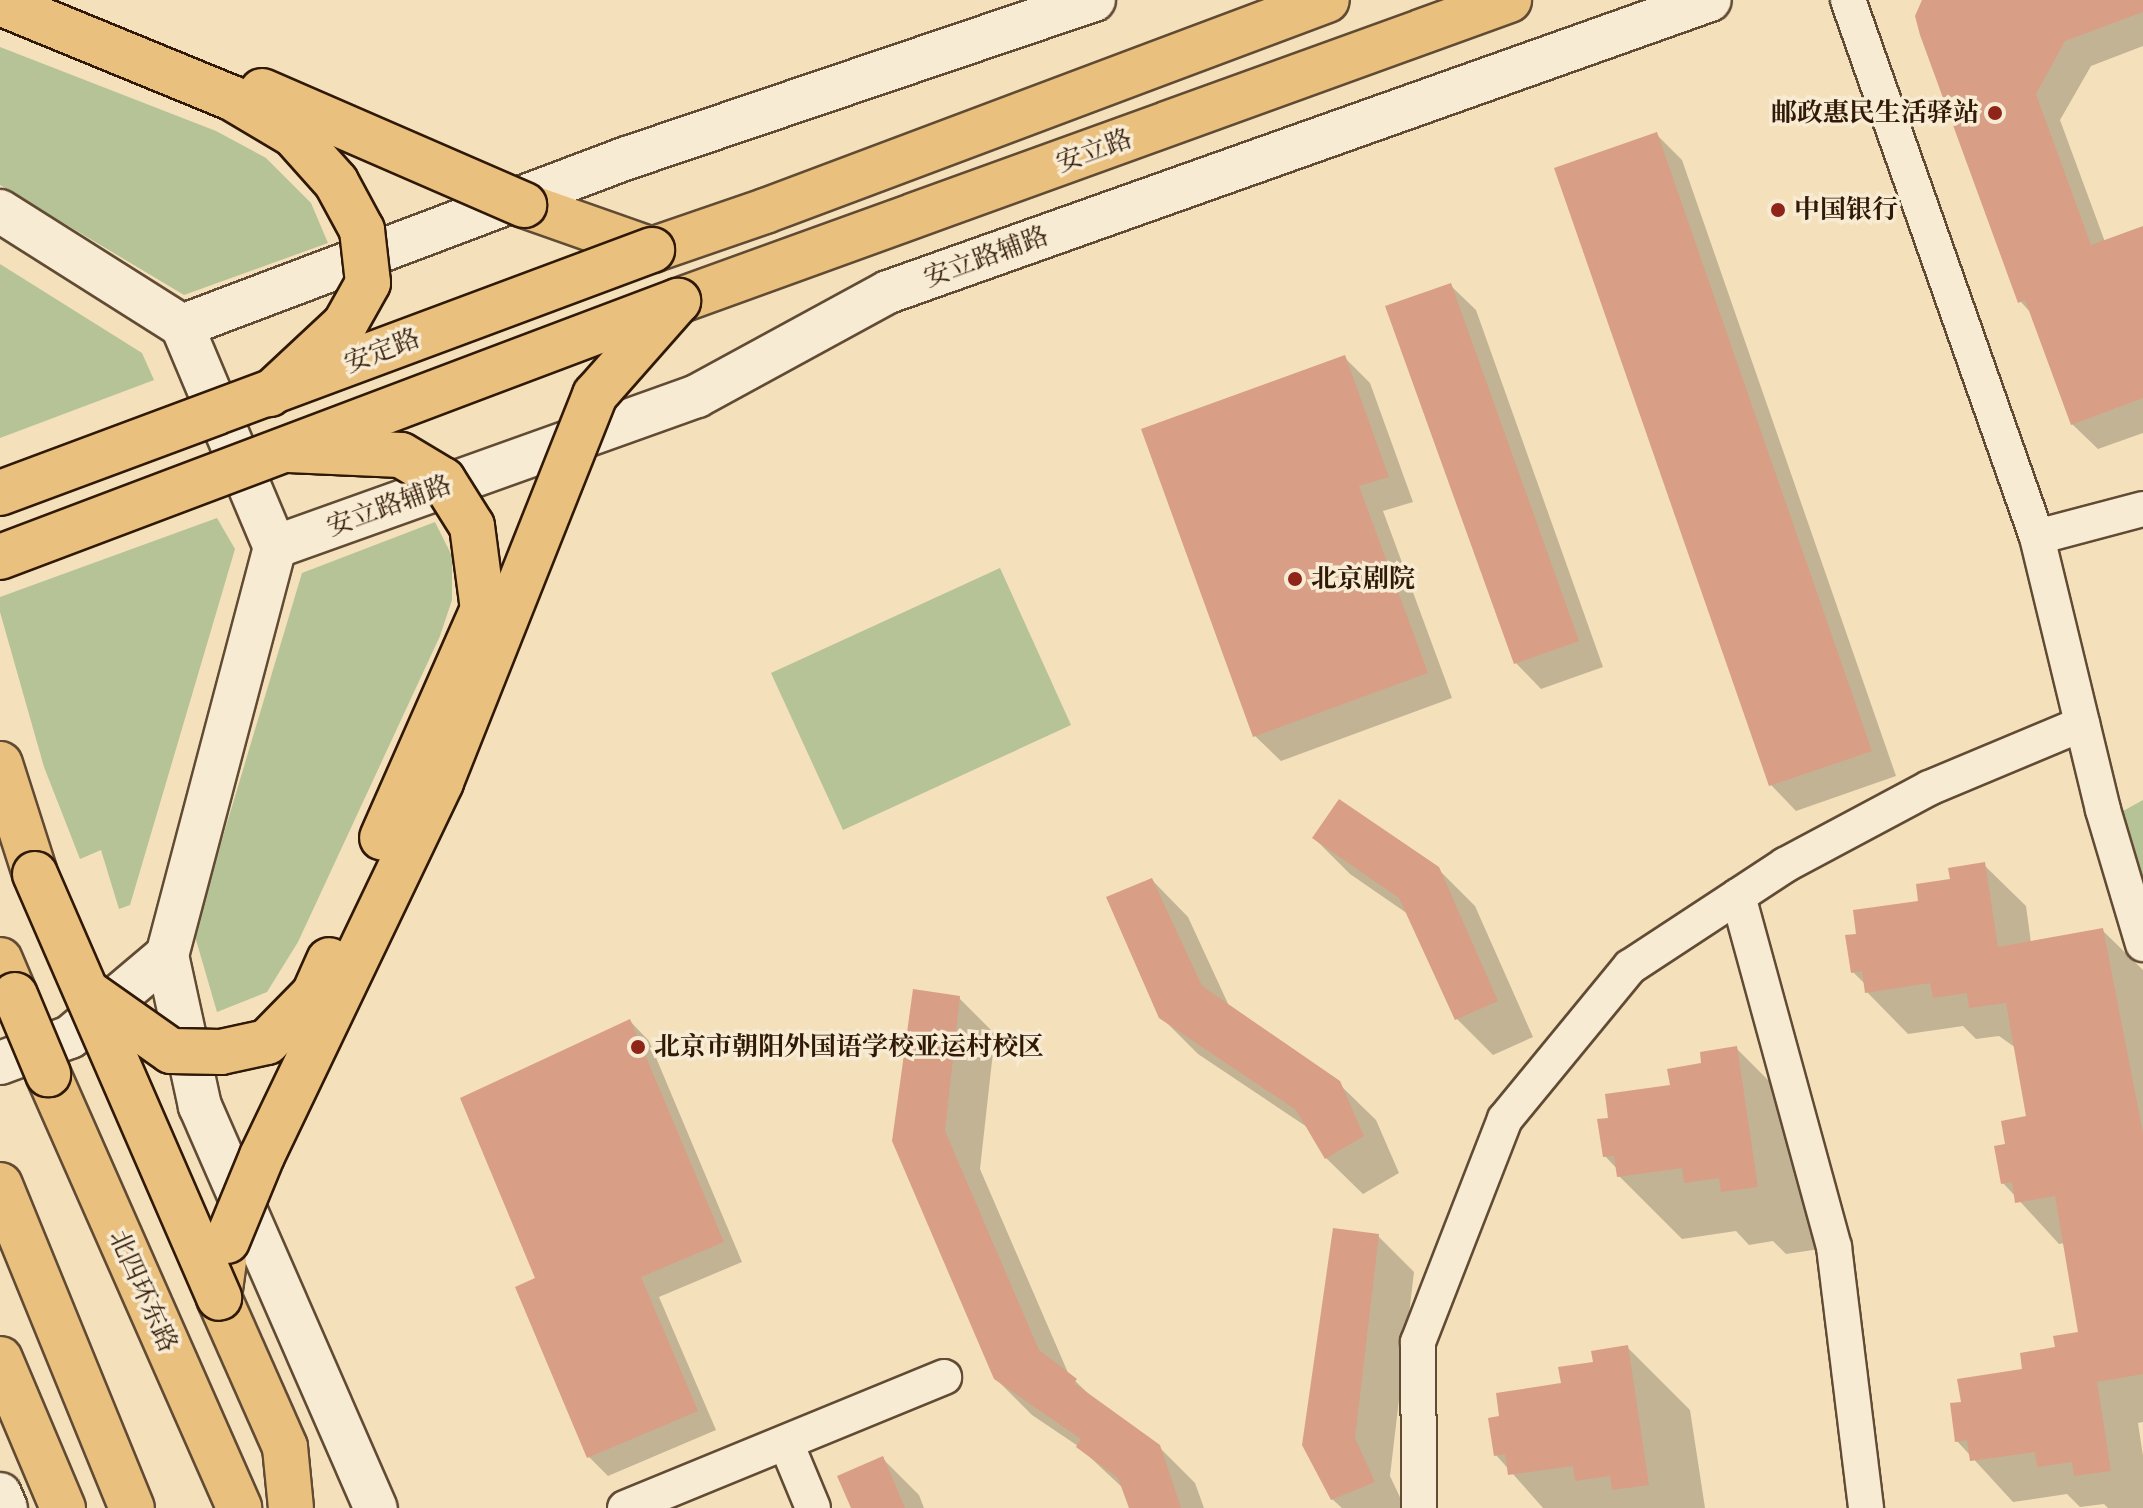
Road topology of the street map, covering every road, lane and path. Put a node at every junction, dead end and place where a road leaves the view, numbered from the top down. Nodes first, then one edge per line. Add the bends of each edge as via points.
1 (54, 0) edge
2 (1094, 0) edge
3 (1327, 0) edge
4 (1509, 0) edge
5 (1710, 0) edge
6 (1848, 0) edge
7 (0, 3) edge
8 (0, 211) edge
9 (652, 250) junction
10 (678, 301) junction
11 (182, 326) junction
12 (270, 394) junction
13 (289, 450) junction
14 (0, 493) edge
15 (2143, 509) edge
16 (2037, 537) junction
17 (275, 547) junction
18 (0, 557) edge
19 (2082, 724) junction
20 (0, 764) edge
21 (1738, 896) junction
22 (2143, 944) edge
23 (167, 955) junction
24 (7, 978) edge
25 (90, 994) junction
26 (0, 1063) edge
27 (0, 1185) edge
28 (219, 1298) junction
29 (944, 1377) dead end
30 (5, 1380) edge
31 (786, 1443) junction
32 (285, 1447) junction
33 (0, 1494) edge
34 (57, 1495) edge
35 (6, 1508) edge
36 (132, 1508) edge
37 (239, 1508) edge
38 (291, 1508) edge
39 (313, 1508) edge
40 (376, 1508) edge
41 (625, 1508) edge
42 (813, 1508) edge
43 (1419, 1508) edge
44 (1866, 1508) edge

1 - 9 main road, bridge via 524,205
2 - 11 street via 627,158
3 - 9 main road, 安定路
4 - 10 main road, 安立路
5 - 17 street, 安立路辅路 via 888,292 697,396
6 - 16 street
7 - 12 main road, bridge via 232,98 294,135 336,182 362,230 368,283 345,324
8 - 11 street
9 - 12 main road, 安定路, bridge
10 - 13 main road, bridge
10 - 28 main road, bridge via 595,395 441,782 244,1199 227,1241
11 - 17 street
12 - 14 main road, 安定路, bridge
13 - 18 main road, bridge
13 - 25 main road, bridge via 401,455 443,480 472,526 483,609 314,994 267,1042 221,1052 171,1051
15 - 16 street
16 - 19 street
17 - 23 street
19 - 21 street via 1929,788
19 - 22 street
20 - 25 main road, bridge via 35,874
21 - 43 street via 1630,967 1505,1119 1418,1342
21 - 44 street via 1834,1247
23 - 26 street via 70,1037
23 - 40 street via 200,1106
24 - 37 main road, 北四环东路, bridge
25 - 28 main road, bridge
27 - 36 main road
28 - 32 main road
29 - 31 street
30 - 34 main road
31 - 41 street
31 - 42 street
32 - 38 main road
32 - 39 street
33 - 35 street

